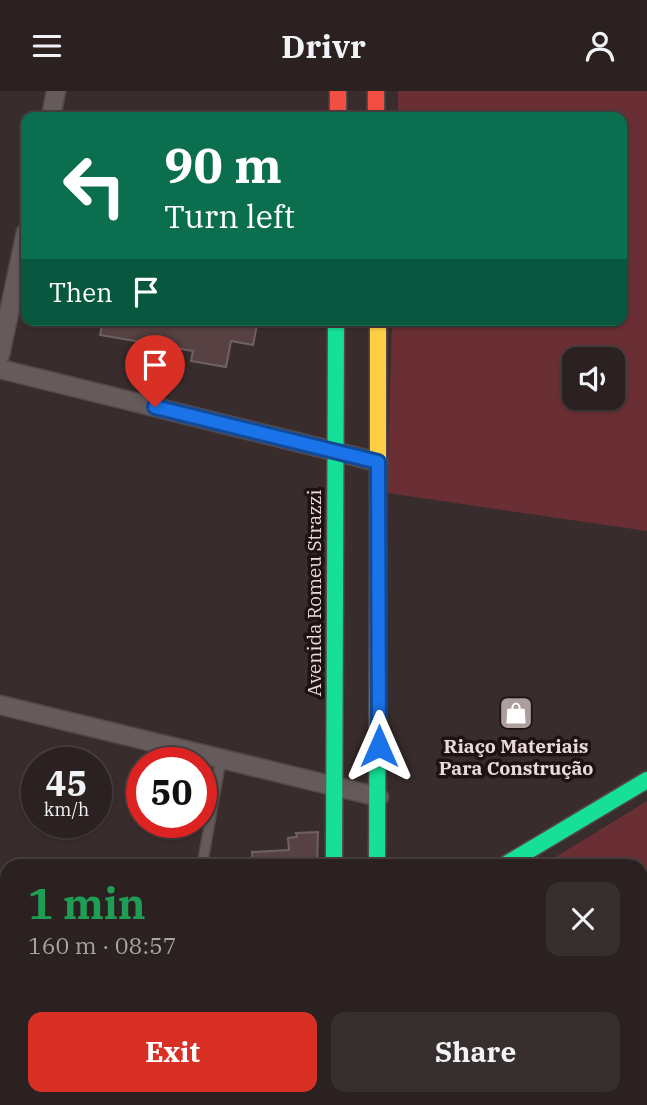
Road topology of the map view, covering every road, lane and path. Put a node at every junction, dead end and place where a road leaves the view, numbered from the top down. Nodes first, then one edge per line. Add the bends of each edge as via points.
1 (57, 91) edge
2 (338, 91) edge
3 (376, 91) edge
4 (52, 112) edge
5 (338, 112) edge
6 (376, 112) edge
7 (21, 256) edge
8 (336, 326) edge
9 (378, 326) edge
10 (0, 355) edge
11 (0, 369) edge
12 (335, 451) junction
13 (378, 462) junction
14 (335, 566) junction
15 (379, 568) junction
16 (0, 705) edge
17 (221, 759) junction
18 (647, 781) edge
19 (335, 786) junction
20 (379, 797) junction
21 (203, 859) edge
22 (334, 859) edge
23 (377, 859) edge
24 (515, 859) edge

1 - 4 street
2 - 5 main road
3 - 6 main road
7 - 10 street
8 - 12 main road, Avenida Romeu Strazzi
9 - 13 main road
11 - 12 street
12 - 13 street
12 - 14 main road, Avenida Romeu Strazzi
13 - 15 main road
14 - 15 main road
14 - 19 main road, Avenida Romeu Strazzi
15 - 20 main road
16 - 17 street
17 - 19 street
17 - 21 lane
18 - 24 main road
19 - 20 street
19 - 22 main road, Avenida Romeu Strazzi
20 - 23 main road

